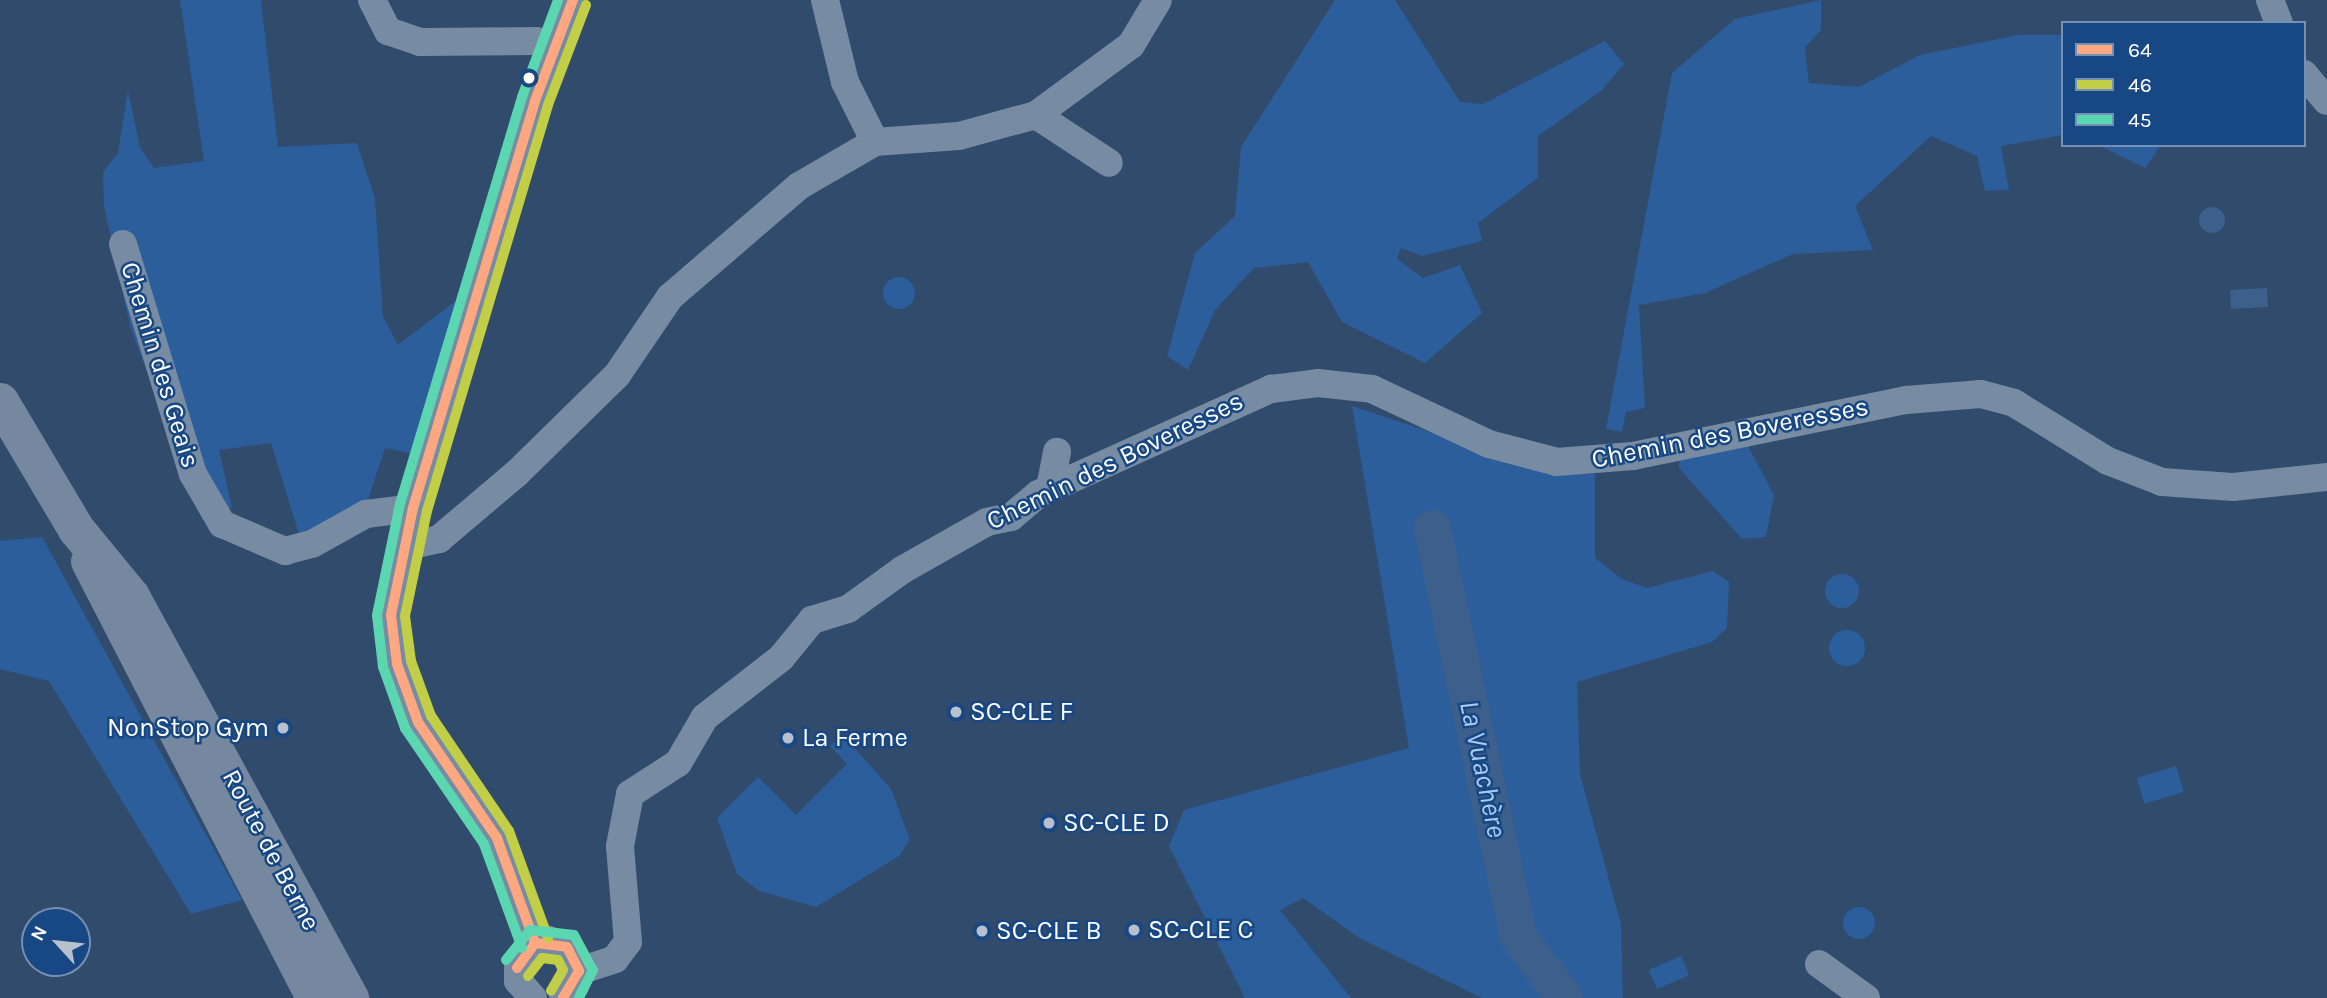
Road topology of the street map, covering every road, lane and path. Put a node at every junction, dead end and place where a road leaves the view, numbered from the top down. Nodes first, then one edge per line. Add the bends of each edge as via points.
1 (372, 0) edge
2 (573, 0) edge
3 (825, 0) edge
4 (1158, 0) edge
5 (2270, 0) edge
6 (2278, 21) edge
7 (537, 41) dead end
8 (2306, 76) edge
9 (2327, 101) edge
10 (1036, 115) junction
11 (875, 142) junction
12 (1109, 163) dead end
13 (123, 244) dead end
14 (0, 401) edge
15 (1057, 452) dead end
16 (2327, 477) edge
17 (1051, 488) junction
18 (413, 508) junction
19 (76, 529) junction
20 (402, 547) junction
21 (535, 943) junction
22 (1819, 964) dead end
23 (513, 986) edge
24 (571, 990) edge
25 (315, 998) edge
26 (350, 998) edge
27 (533, 998) edge
28 (1866, 998) edge

1 - 7 street via 388,31 420,42
2 - 18 street via 535,100
3 - 11 street via 845,82
4 - 10 street via 1131,45
5 - 6 street
8 - 9 street
10 - 11 street via 959,136
10 - 12 street
11 - 20 street via 790,192 670,297 617,375 504,485 439,539
13 - 18 street, Chemin des Geais via 193,474 222,524 285,551 312,544 366,514
14 - 19 main road, Route de Berne
15 - 17 street
16 - 17 street, Chemin des Boveresses via 2233,487 2162,482 2108,461 2014,403 1968,394 1633,456 1557,462 1489,444 1388,394 1318,383 1255,393
17 - 24 street, Chemin des Boveresses via 1011,517 987,522 913,563 848,609 812,620 781,658 705,717 678,762 626,800 620,853 628,942 615,960
18 - 20 street
19 - 25 main road, Route de Berne via 107,607
19 - 26 main road, Route de Berne via 131,596
20 - 21 street via 391,615 404,689 440,758 497,838
21 - 23 street via 521,956
21 - 24 street via 561,943
22 - 28 street
23 - 27 street

